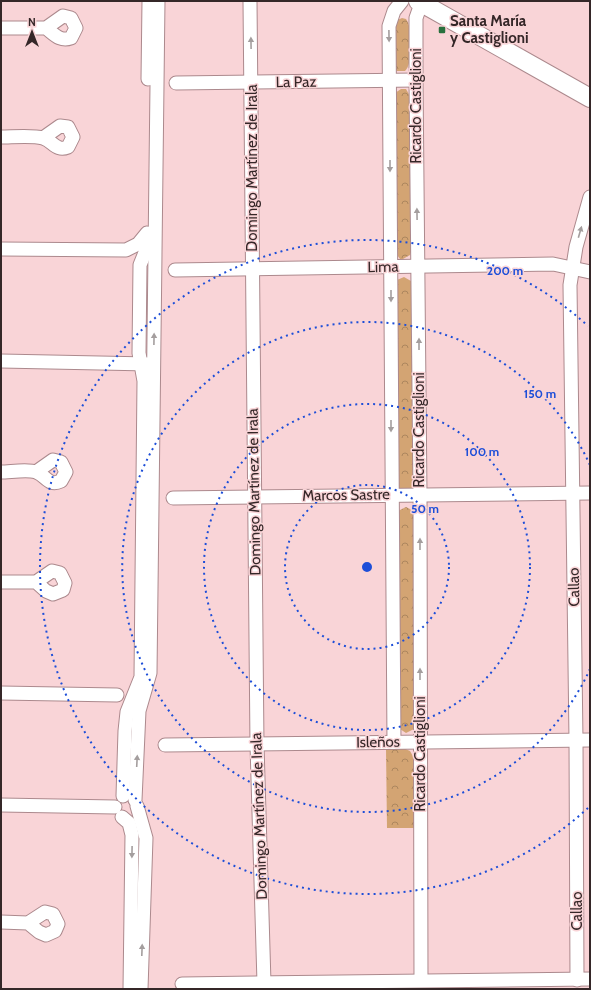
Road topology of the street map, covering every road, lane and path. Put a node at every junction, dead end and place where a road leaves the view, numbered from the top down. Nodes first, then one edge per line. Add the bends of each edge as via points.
1 (149, 1) edge
2 (158, 1) edge
3 (250, 1) edge
4 (402, 1) edge
5 (420, 2) edge
6 (1, 28) edge
7 (46, 28) dead end
8 (390, 80) junction
9 (416, 80) junction
10 (252, 82) junction
11 (176, 83) dead end
12 (590, 98) edge
13 (1, 137) edge
14 (43, 138) dead end
15 (590, 197) edge
16 (147, 233) junction
17 (1, 249) edge
18 (126, 250) junction
19 (151, 250) junction
20 (140, 265) junction
21 (391, 267) junction
22 (418, 267) junction
23 (573, 267) junction
24 (174, 270) dead end
25 (252, 270) junction
26 (590, 272) edge
27 (1, 361) edge
28 (147, 364) junction
29 (1, 472) edge
30 (36, 472) dead end
31 (572, 493) junction
32 (590, 493) edge
33 (391, 494) junction
34 (420, 494) junction
35 (253, 497) junction
36 (173, 498) dead end
37 (1, 582) edge
38 (36, 582) dead end
39 (141, 677) junction
40 (1, 693) edge
41 (117, 695) junction
42 (127, 712) junction
43 (576, 740) junction
44 (590, 740) edge
45 (420, 741) junction
46 (394, 742) junction
47 (165, 745) dead end
48 (257, 745) junction
49 (132, 801) junction
50 (1, 805) edge
51 (119, 812) junction
52 (1, 922) edge
53 (28, 923) dead end
54 (421, 980) junction
55 (584, 980) edge
56 (182, 984) dead end
57 (264, 984) junction
58 (130, 989) edge
59 (141, 989) edge

1 - 16 street
2 - 19 street
10 -> 3 street, Domingo Martínez de Irala
4 -> 8 street, Ricardo Castiglioni via 394,11 389,26
5 - 9 street, Ricardo Castiglioni via 416,18
5 - 12 main road
6 - 7 street
8 - 9 street, La Paz
8 - 10 street, La Paz
8 -> 21 street, Ricardo Castiglioni
22 -> 9 street, Ricardo Castiglioni
10 - 11 street, La Paz
10 - 25 street, Domingo Martínez de Irala
13 - 14 street
23 -> 15 street, Callao
16 - 18 street via 138,244
16 - 19 street
17 - 18 street
18 - 20 street
19 - 20 street
28 -> 19 street
20 - 28 street via 139,353
21 - 22 street, Lima
21 - 25 street, Lima
21 -> 33 street, Ricardo Castiglioni
22 - 23 street, Lima via 553,264
34 -> 22 street, Ricardo Castiglioni
23 - 26 street, Lima
23 - 31 street, Callao via 570,285
24 - 25 street, Lima
25 - 35 street, Domingo Martínez de Irala
27 - 28 street
28 - 39 street via 144,381
49 -> 28 street via 139,711 150,673
29 - 30 street
31 - 32 street, Marcos Sastre
31 - 34 street, Marcos Sastre
31 - 43 street, Callao
33 - 34 street, Marcos Sastre
33 - 35 street, Marcos Sastre
33 - 46 street, Ricardo Castiglioni
45 -> 34 street, Ricardo Castiglioni
35 - 36 street, Marcos Sastre
35 - 48 street, Domingo Martínez de Irala
37 - 38 street
39 - 41 street via 126,691
39 - 42 street
40 - 41 street
41 - 42 street
42 - 49 street via 125,731
43 - 44 street, Isleños
43 - 45 street, Isleños
43 - 55 street, Callao
45 - 46 street, Isleños
45 - 54 street, Ricardo Castiglioni
46 - 48 street, Isleños
47 - 48 street, Isleños
48 - 57 street, Domingo Martínez de Irala
49 - 51 street via 119,799
49 - 51 street via 136,811 133,815 128,817
59 -> 49 street via 146,838
50 - 51 street
51 -> 58 street via 129,823 132,835
52 - 53 street
54 - 55 street
54 - 57 street
56 - 57 street

